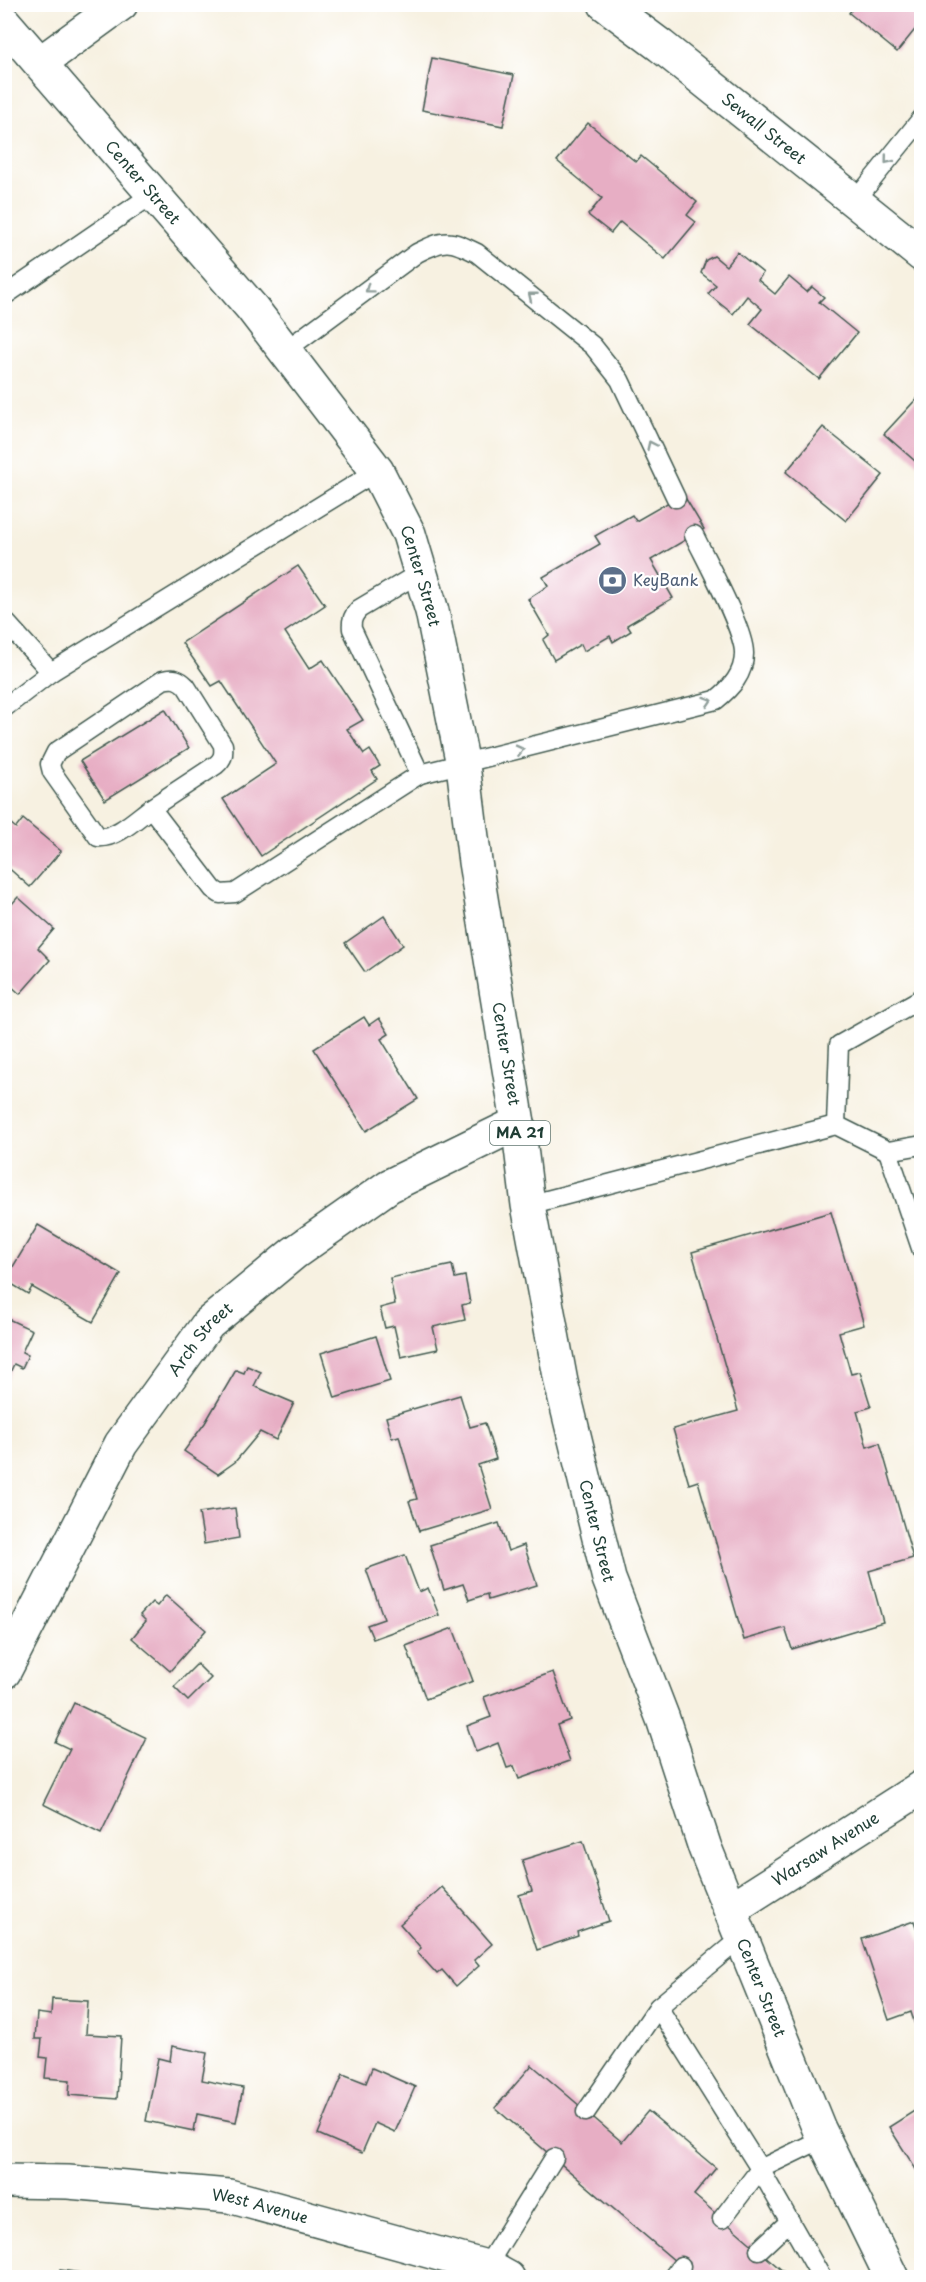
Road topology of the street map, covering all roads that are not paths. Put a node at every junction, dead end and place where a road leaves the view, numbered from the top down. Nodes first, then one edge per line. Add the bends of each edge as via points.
1 (121, 4) edge
2 (604, 4) edge
3 (4, 22) edge
4 (39, 63) junction
5 (921, 118) edge
6 (153, 194) junction
7 (855, 201) junction
8 (921, 255) edge
9 (4, 296) edge
10 (286, 350) junction
11 (378, 471) junction
12 (676, 498) dead end
13 (694, 535) dead end
14 (421, 572) junction
15 (4, 620) edge
16 (51, 672) junction
17 (4, 708) edge
18 (463, 765) junction
19 (420, 774) junction
20 (152, 808) junction
21 (921, 998) edge
22 (518, 1123) junction
23 (836, 1125) junction
24 (921, 1145) edge
25 (888, 1151) junction
26 (528, 1205) junction
27 (921, 1251) edge
28 (4, 1672) edge
29 (921, 1787) edge
30 (736, 1923) junction
31 (658, 2007) junction
32 (586, 2112) dead end
33 (824, 2138) junction
34 (554, 2158) dead end
35 (760, 2169) junction
36 (4, 2181) edge
37 (722, 2219) dead end
38 (790, 2221) junction
39 (759, 2250) dead end
40 (497, 2272) edge
41 (817, 2275) edge
42 (892, 2277) edge

1 - 4 main road
2 - 7 main road, Sewall Street
3 - 4 main road, Center Street / MA 21
4 - 6 main road, Center Street / MA 21
5 -> 7 lane
6 - 9 lane
6 - 10 main road, Center Street / MA 21
7 - 8 main road, Sewall Street
10 - 11 main road, Center Street / MA 21
12 -> 10 lane via 609,363 486,260 456,242 438,243 417,253
11 - 14 main road, Center Street / MA 21 via 409,534
11 - 16 lane
18 -> 13 lane via 716,700 729,690 740,675 745,655 741,636
14 - 18 main road, Center Street / MA 21
14 - 19 lane via 359,609 351,622
15 - 16 lane
16 - 17 lane
18 - 19 lane
18 - 22 main road, Center Street / MA 21
19 - 20 lane via 227,895 213,889
20 - 20 lane via 216,765 224,752 186,686 171,678 56,752 50,764 98,837 112,834
21 - 23 lane via 839,1045
22 - 26 main road, Center Street / MA 21
22 - 28 main road, Arch Street via 389,1186 294,1253 208,1324 121,1444
23 - 25 lane
23 - 26 lane
24 - 25 lane
25 - 27 lane
26 - 30 main road, Center Street / MA 21 via 561,1382 609,1579 663,1719 705,1848
29 - 30 main road, Warsaw Avenue
30 - 31 lane
30 - 33 main road, Center Street / MA 21
31 - 32 lane
31 - 35 lane
33 - 35 lane
33 - 42 main road, Center Street / MA 21
34 - 40 lane
35 - 37 lane
35 - 38 lane
36 - 40 main road, West Avenue via 68,2182 229,2196
38 - 39 lane
38 - 41 lane

